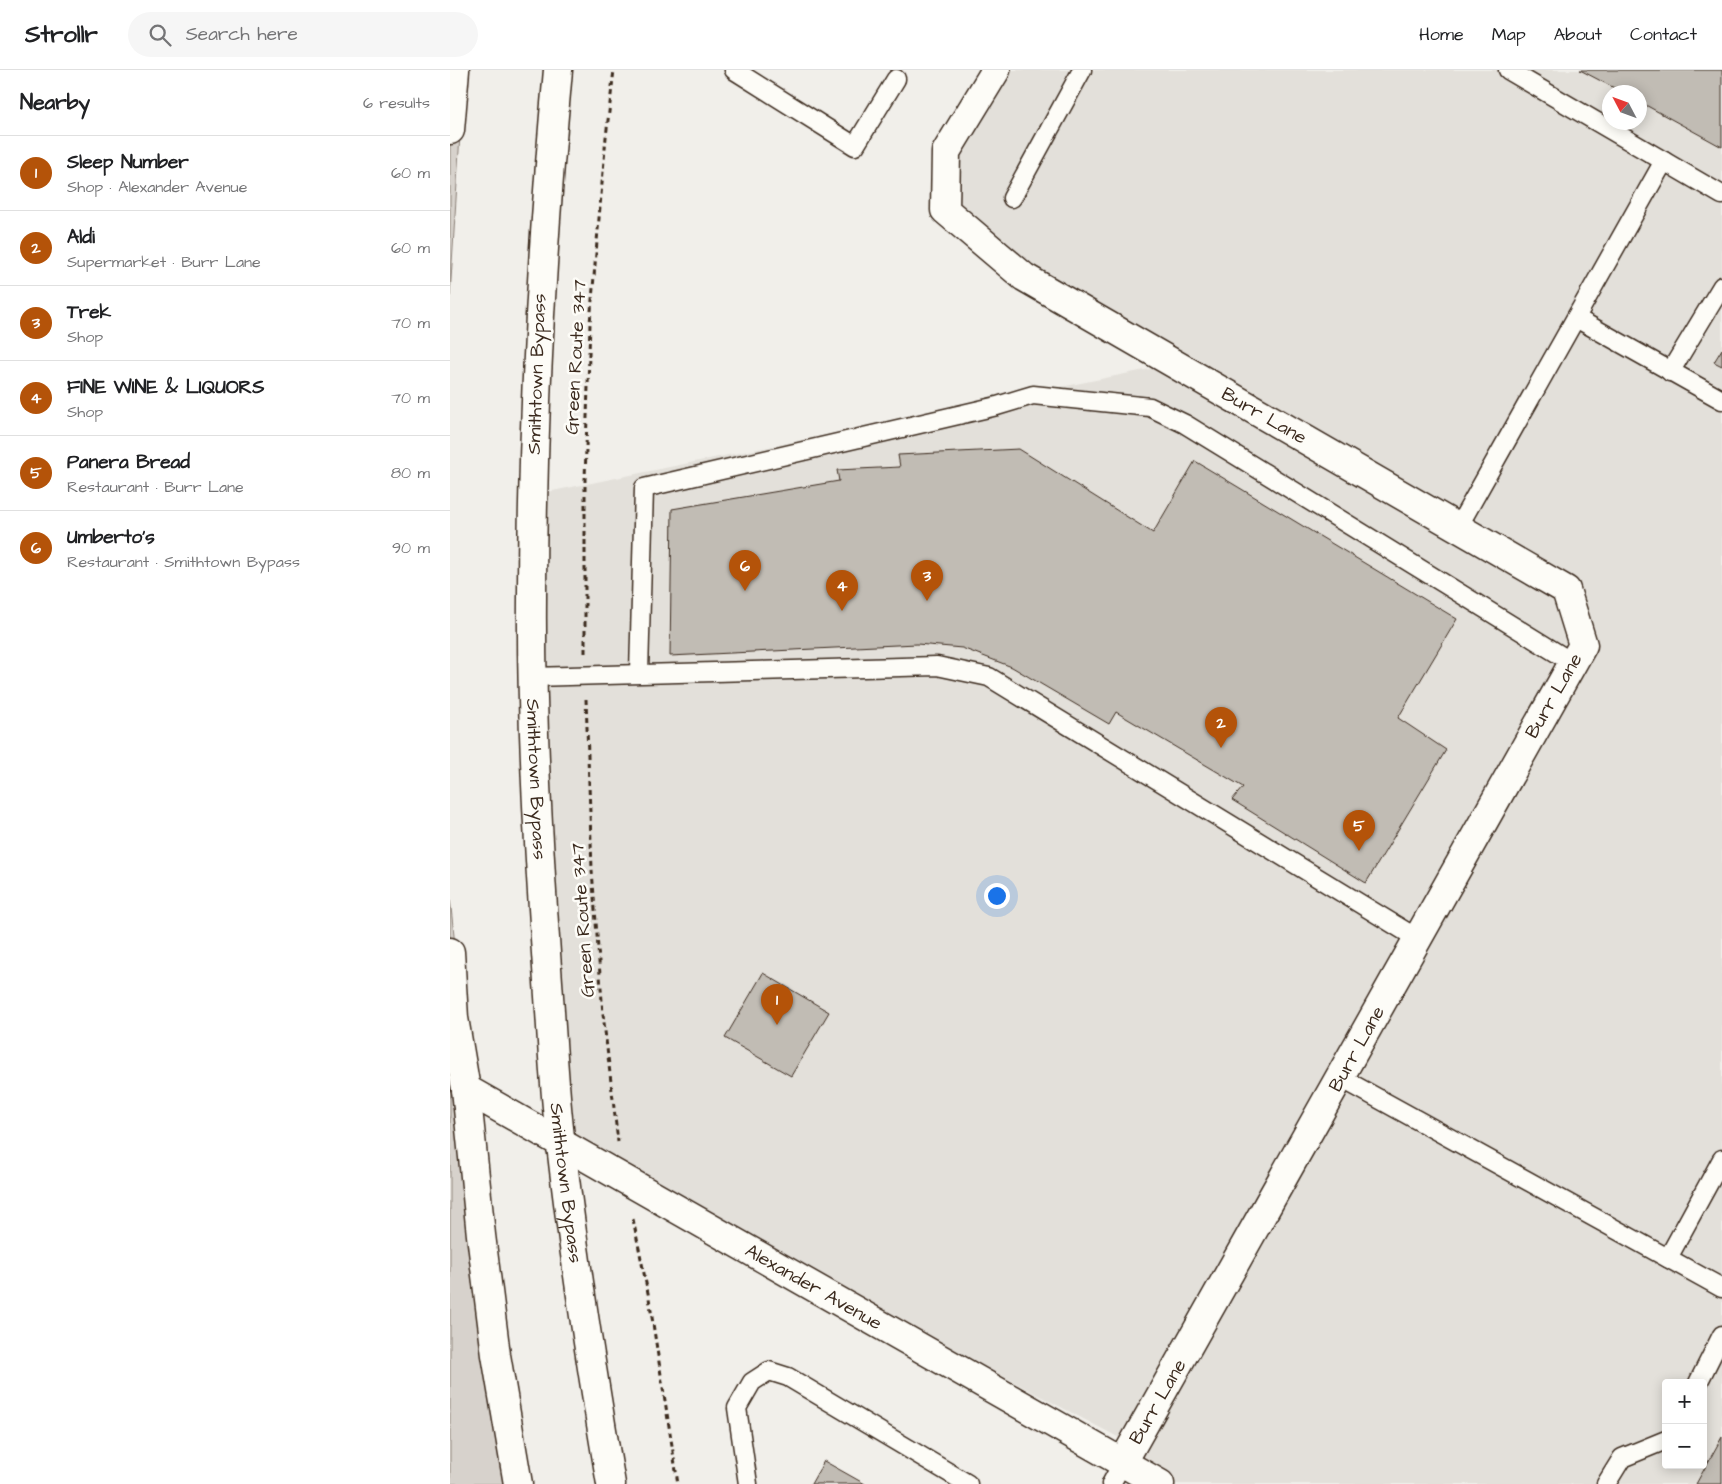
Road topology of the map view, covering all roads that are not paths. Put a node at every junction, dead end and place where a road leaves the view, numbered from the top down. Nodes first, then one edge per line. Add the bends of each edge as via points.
1 (455, 70) edge
2 (558, 70) edge
3 (734, 70) edge
4 (996, 70) edge
5 (1082, 70) edge
6 (1508, 70) edge
7 (893, 73) edge
8 (450, 130) edge
9 (1664, 161) junction
10 (1722, 195) edge
11 (1012, 198) dead end
12 (1722, 286) edge
13 (1576, 318) junction
14 (1670, 372) junction
15 (1722, 400) edge
16 (1458, 527) junction
17 (1573, 663) junction
18 (639, 673) junction
19 (532, 677) junction
20 (1418, 939) junction
21 (450, 952) edge
22 (1341, 1078) junction
23 (455, 1084) edge
24 (560, 1143) junction
25 (1722, 1158) edge
26 (1668, 1258) junction
27 (1722, 1288) edge
28 (1722, 1336) edge
29 (1700, 1379) edge
30 (1662, 1442) edge
31 (1117, 1473) edge
32 (518, 1484) edge
33 (611, 1484) edge
34 (748, 1484) edge
35 (968, 1484) edge
36 (1160, 1484) edge
37 (1606, 1484) edge

1 - 8 main road
2 - 19 main road, Smithtown Bypass via 542,260 536,380
3 - 7 lane via 856,146
4 - 16 main road, Burr Lane via 946,152 945,210 1024,277
5 - 11 lane
6 - 9 lane
9 - 10 lane
9 - 13 lane
12 - 14 lane
13 - 14 lane
13 - 16 lane
14 - 15 lane
16 - 17 main road, Burr Lane via 1566,590 1583,646
17 - 18 lane via 1185,424 1150,407 1033,395 644,488
17 - 20 main road, Burr Lane
18 - 19 lane
18 - 20 lane via 937,666 990,677
19 - 24 main road, Smithtown Bypass via 540,878
20 - 22 main road, Burr Lane
21 - 23 main road
22 - 26 lane
22 - 31 main road, Burr Lane
23 - 24 main road, Alexander Avenue
23 - 32 main road
24 - 31 main road, Alexander Avenue
24 - 33 main road, Smithtown Bypass
25 - 26 lane
26 - 27 lane
28 - 29 lane
30 - 37 lane via 1622,1458
31 - 36 main road, Alexander Avenue
34 - 35 lane via 737,1408 752,1382 769,1371 788,1377

